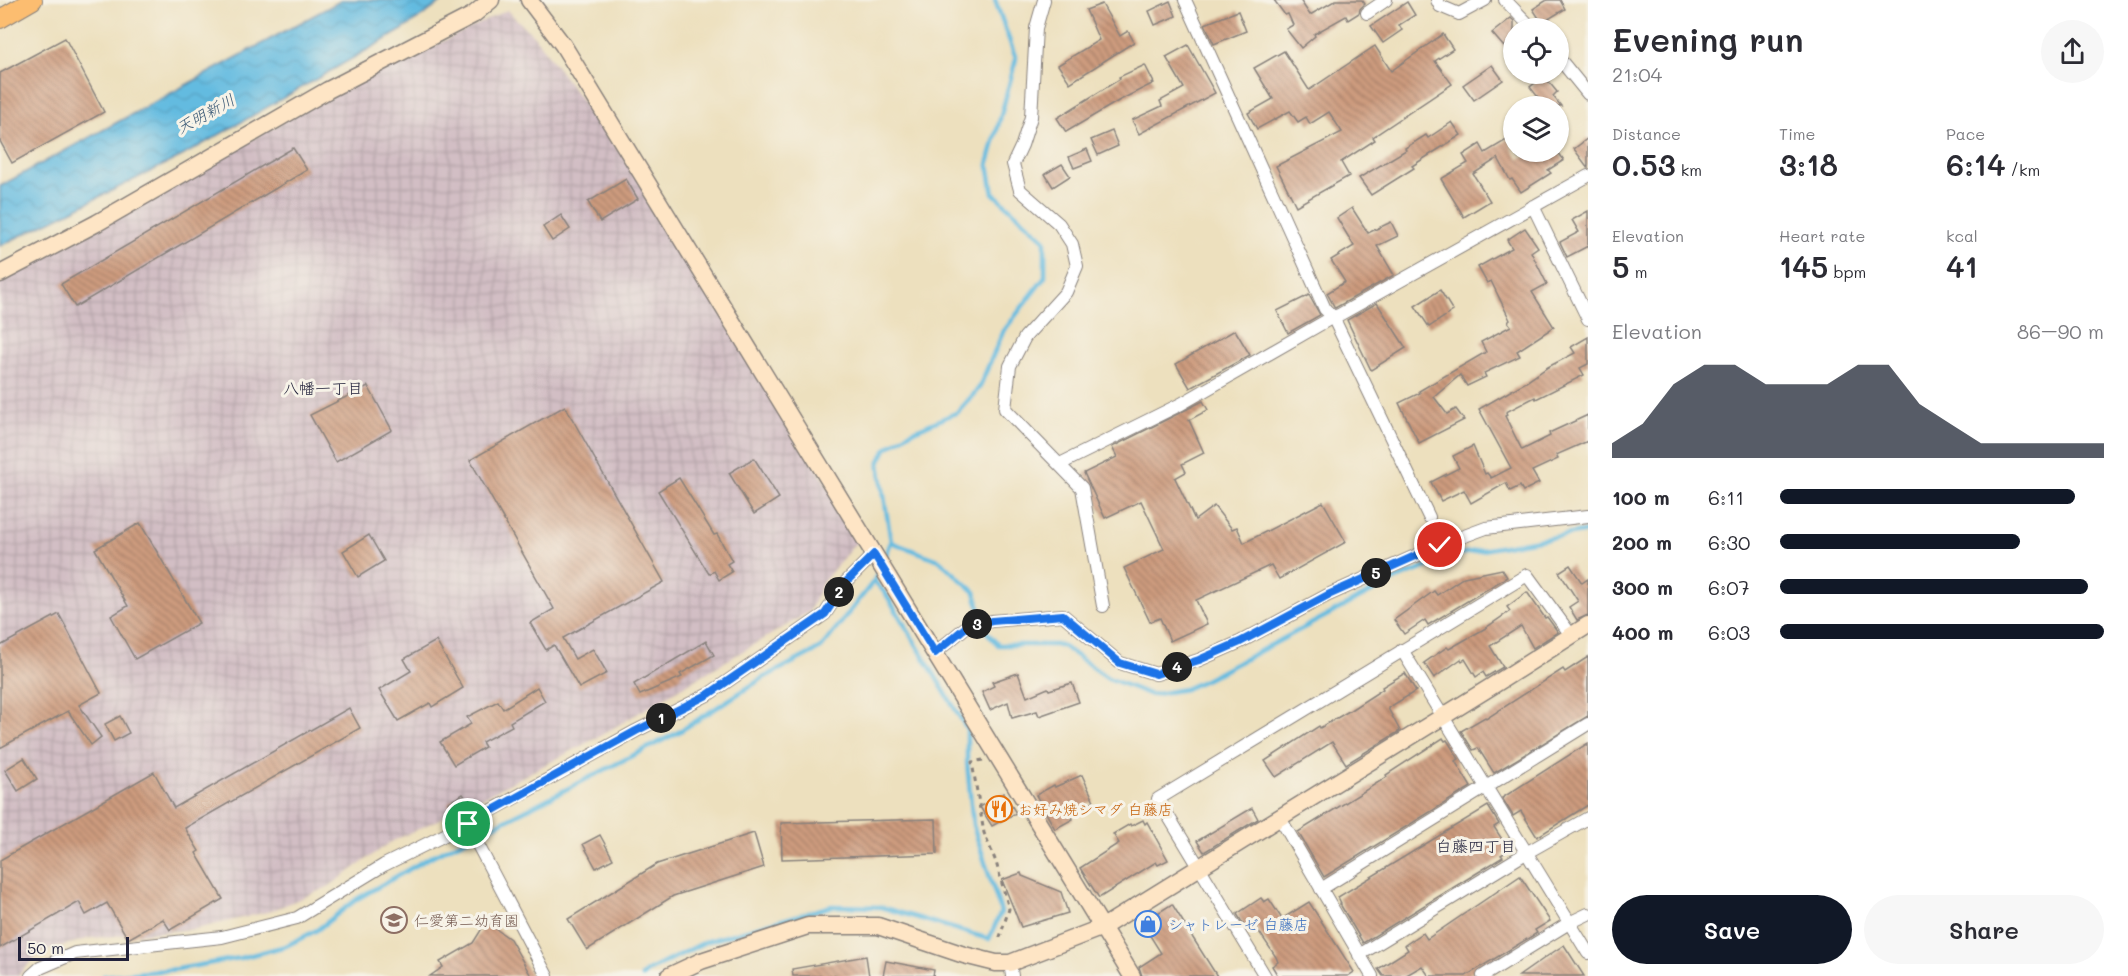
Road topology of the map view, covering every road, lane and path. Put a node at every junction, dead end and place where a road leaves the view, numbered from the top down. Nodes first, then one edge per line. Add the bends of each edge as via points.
1 (33, 0) edge
2 (491, 0) edge
3 (529, 0) edge
4 (1044, 0) edge
5 (1185, 0) edge
6 (1386, 0) edge
7 (1437, 0) edge
8 (1485, 0) edge
9 (1505, 0) edge
10 (1367, 12) dead end
11 (1522, 18) edge
12 (0, 19) edge
13 (1569, 71) edge
14 (1588, 94) edge
15 (1588, 176) edge
16 (1533, 206) junction
17 (0, 274) edge
18 (1333, 316) junction
19 (1588, 319) edge
20 (1060, 464) junction
21 (1588, 516) edge
22 (1429, 517) dead end
23 (874, 554) junction
24 (1103, 606) dead end
25 (1588, 625) edge
26 (1571, 635) junction
27 (1402, 650) junction
28 (935, 653) junction
29 (1443, 717) junction
30 (1588, 724) edge
31 (999, 757) junction
32 (1486, 788) junction
33 (1280, 818) junction
34 (1588, 818) edge
35 (468, 824) junction
36 (1526, 853) junction
37 (1200, 868) junction
38 (1321, 889) junction
39 (1588, 915) edge
40 (1569, 923) junction
41 (1103, 927) junction
42 (999, 940) dead end
43 (1588, 953) edge
44 (1359, 955) junction
45 (1011, 970) edge
46 (31, 976) edge
47 (547, 976) edge
48 (669, 976) edge
49 (1132, 976) edge
50 (1264, 976) edge
51 (1372, 976) edge
52 (1483, 976) edge

1 - 12 main road
2 - 17 street via 473,15 328,90 106,218
3 - 23 street via 562,45
4 - 20 street via 1036,28 1031,117 1014,164 1020,189 1059,224 1072,244 1077,266 1066,292 1025,337 1010,366 1005,409
5 - 18 street via 1325,309
6 - 10 street
7 - 8 street via 1440,6 1459,14
9 - 11 street
13 - 14 street
15 - 16 street
16 - 18 street
16 - 19 street
18 - 20 street via 1181,404
18 - 22 street
20 - 24 street via 1082,488
21 - 28 street via 1486,528 1328,595 1220,651 1156,674 1120,663 1063,615 966,627
23 - 28 street
23 - 35 street via 846,582 825,614 709,694
25 - 26 street
26 - 27 street via 1527,575
26 - 29 street
27 - 29 street
27 - 37 street via 1158,799
28 - 31 street
29 - 32 street
29 - 33 street
30 - 32 street
31 - 41 street
31 - 42 path via 972,762 984,833 1009,909
32 - 36 street
32 - 38 street
33 - 37 street
33 - 38 street
34 - 36 street
35 - 46 street via 384,865 297,918 222,937 75,953
35 - 47 street
36 - 40 street
36 - 44 street
37 - 41 street
37 - 50 street
38 - 44 street
39 - 40 street
40 - 43 street
40 - 52 street
41 - 45 street
41 - 49 street
44 - 51 street
45 - 48 street via 878,926 807,926 701,961

